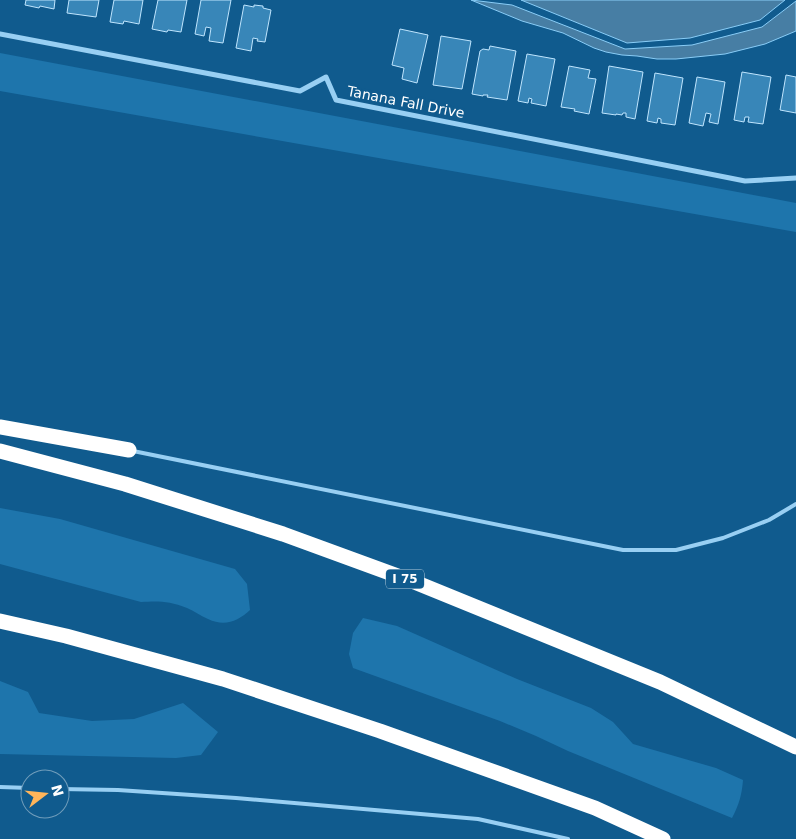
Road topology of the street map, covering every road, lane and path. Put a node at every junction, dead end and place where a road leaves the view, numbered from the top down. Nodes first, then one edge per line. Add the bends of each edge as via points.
1 (0, 34) edge
2 (796, 178) edge
3 (0, 427) edge
4 (129, 450) joint
5 (0, 451) edge
6 (796, 504) edge
7 (0, 621) edge
8 (796, 746) edge
9 (0, 787) edge
10 (20, 788) edge
11 (70, 789) edge
12 (568, 839) edge
13 (663, 839) edge

1 - 2 street, Tanana Fall Drive via 300,91 326,77 336,100 745,181
3 - 4 highway
4 - 6 lane via 623,550 676,550 723,538 769,520
5 - 8 highway, I 75 via 134,487 283,534 408,580 660,682
7 - 13 highway via 232,682 596,808
9 - 10 lane
11 - 12 lane via 236,798 478,820

